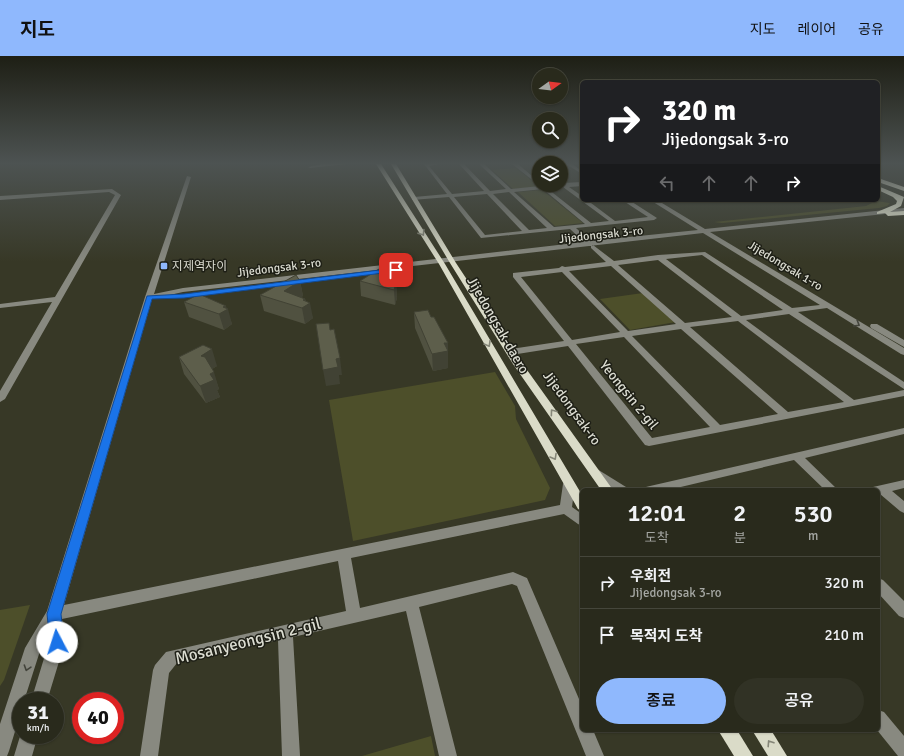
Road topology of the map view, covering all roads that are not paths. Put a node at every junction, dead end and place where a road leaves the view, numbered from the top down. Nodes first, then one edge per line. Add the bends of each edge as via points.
1 (450, 196) edge
2 (895, 196) edge
3 (18, 197) edge
4 (117, 197) edge
5 (182, 197) edge
6 (398, 197) edge
7 (442, 197) edge
8 (493, 197) edge
9 (517, 197) edge
10 (554, 197) edge
11 (0, 198) edge
12 (414, 199) joint
13 (587, 202) edge
14 (628, 202) edge
15 (657, 202) edge
16 (668, 202) edge
17 (904, 212) edge
18 (879, 213) junction
19 (888, 214) joint
20 (615, 223) junction
21 (591, 226) junction
22 (572, 228) junction
23 (553, 230) junction
24 (527, 232) junction
25 (712, 232) junction
26 (591, 245) junction
27 (658, 257) junction
28 (452, 261) junction
29 (440, 262) junction
30 (611, 263) junction
31 (562, 268) junction
32 (149, 297) junction
33 (58, 299) junction
34 (0, 306) edge
35 (827, 306) junction
36 (790, 310) junction
37 (739, 318) junction
38 (683, 326) junction
39 (625, 334) junction
40 (569, 343) junction
41 (904, 344) edge
42 (511, 352) junction
43 (904, 352) edge
44 (904, 386) edge
45 (904, 393) edge
46 (0, 399) edge
47 (852, 403) junction
48 (786, 416) junction
49 (718, 429) junction
50 (904, 431) edge
51 (796, 456) junction
52 (597, 473) junction
53 (569, 484) junction
54 (904, 484) edge
55 (606, 488) edge
56 (619, 488) edge
57 (659, 488) edge
58 (830, 488) edge
59 (880, 489) edge
60 (880, 490) edge
61 (580, 503) edge
62 (904, 508) edge
63 (566, 509) junction
64 (580, 520) edge
65 (344, 554) junction
66 (880, 586) edge
67 (411, 603) junction
68 (904, 611) edge
69 (54, 614) junction
70 (354, 615) junction
71 (285, 631) junction
72 (42, 692) edge
73 (880, 720) edge
74 (580, 721) edge
75 (585, 732) edge
76 (728, 732) edge
77 (763, 732) edge
78 (26, 744) edge
79 (904, 750) edge
80 (0, 751) edge
81 (23, 756) edge
82 (149, 756) edge
83 (291, 756) edge
84 (448, 756) edge
85 (595, 756) edge
86 (744, 756) edge
87 (778, 756) edge

1 - 24 street via 483,237
2 - 18 highway via 900,201 899,204
3 - 11 street
4 - 33 street
5 - 32 street
6 -> 29 main road, Jijedongsak-daero
7 - 12 street
8 - 24 street
9 - 23 street
10 - 21 street
12 - 28 main road, Jijedongsak-ro
13 - 20 street
14 - 20 street via 654,218
15 - 25 street, Jijedongsak 1-ro
16 - 25 street, Jijedongsak 1-ro
17 - 18 street, Jijedongsak 3-ro
17 - 19 highway
18 - 25 street, Jijedongsak 3-ro
19 - 25 street, Jijedongsak 3-ro
20 - 21 street
21 - 22 street
22 - 23 street
22 - 26 street
23 - 24 street
25 - 26 street, Jijedongsak 3-ro
25 - 35 street, Jijedongsak 1-ro
25 - 41 street, Jijedongsak 1-ro
26 - 28 street, Jijedongsak 3-ro
26 - 30 street
27 - 30 street, Yeongsin 2-gil
27 - 36 street, Yeongsin 2-gil via 704,253
27 - 37 street
28 - 29 street, Jijedongsak 3-ro
28 - 42 main road, Jijedongsak-ro
29 - 32 street, Jijedongsak 3-ro via 184,296
29 -> 53 main road, Jijedongsak-daero
30 - 31 street, Yeongsin 2-gil
30 - 38 street
31 - 39 street
31 - 40 street, Yeongsin 2-gil via 515,276
32 - 69 street
33 - 34 street
33 - 46 street
35 - 36 street
35 -> 43 street, Jijedongsak 1-ro
36 - 37 street
36 - 44 street, Yeongsin 2-gil
37 - 38 street
37 - 47 street
38 - 39 street
38 - 48 street
39 - 40 street
39 - 49 street
40 - 42 street
40 - 49 street, Yeongsin 2-gil via 647,440 651,442
52 -> 42 main road, Jijedongsak-ro
45 - 47 street, Yeongsin 2-gil
47 - 48 street, Yeongsin 2-gil
48 - 49 street, Yeongsin 2-gil
50 - 51 street
51 - 57 street
51 - 58 street
52 - 55 main road, Jijedongsak-ro
52 - 56 street
53 - 61 main road, Jijedongsak-daero
53 - 63 street
54 - 59 street
60 - 62 street
63 - 64 street
63 - 65 street
65 - 69 street
65 - 70 street
66 - 68 street
67 - 70 street, Mosanyeongsin 2-gil
67 - 74 street, Mosanyeongsin 2-gil via 513,578 522,582
67 - 84 street
69 - 72 street via 57,642
69 -> 80 street via 33,648
70 - 71 street, Mosanyeongsin 2-gil
71 - 82 street, Mosanyeongsin 2-gil via 172,657 161,670
71 - 83 street
73 - 79 street
75 - 85 street
76 - 86 main road
87 -> 77 main road
78 - 81 street

